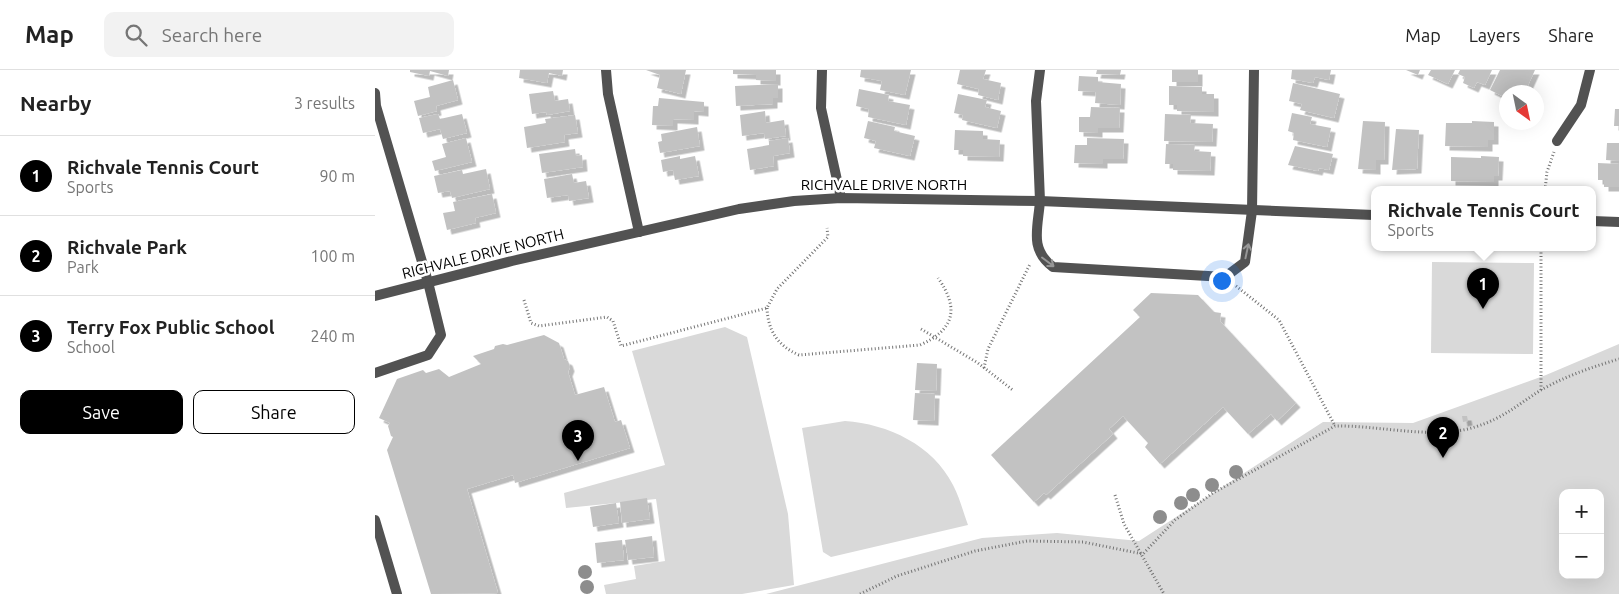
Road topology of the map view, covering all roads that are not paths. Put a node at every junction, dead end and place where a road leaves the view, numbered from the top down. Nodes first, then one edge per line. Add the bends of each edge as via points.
1 (606, 70) edge
2 (822, 70) edge
3 (1040, 70) edge
4 (1255, 70) edge
5 (1590, 70) edge
6 (375, 93) edge
7 (1557, 141) road end
8 (841, 198) junction
9 (1040, 201) junction
10 (1252, 211) junction
11 (1371, 215) edge
12 (1596, 221) edge
13 (1619, 222) edge
14 (639, 232) junction
15 (427, 282) junction
16 (375, 296) edge
17 (375, 374) edge
18 (375, 520) edge
19 (397, 594) edge

1 - 14 street via 608,94
2 - 8 street via 821,108
3 - 9 street via 1036,101
4 - 10 street
5 - 7 street via 1581,105
6 - 15 street
8 - 9 street, RICHVALE DRIVE NORTH
8 - 14 street, RICHVALE DRIVE NORTH via 739,209
9 - 10 street, RICHVALE DRIVE NORTH
9 -> 10 street via 1036,248 1053,266 1225,277 1245,262
10 - 11 street, RICHVALE DRIVE NORTH
12 - 13 street
14 - 15 street, RICHVALE DRIVE NORTH
15 - 16 street, RICHVALE DRIVE NORTH
15 - 17 street via 441,335 428,355
18 - 19 street

